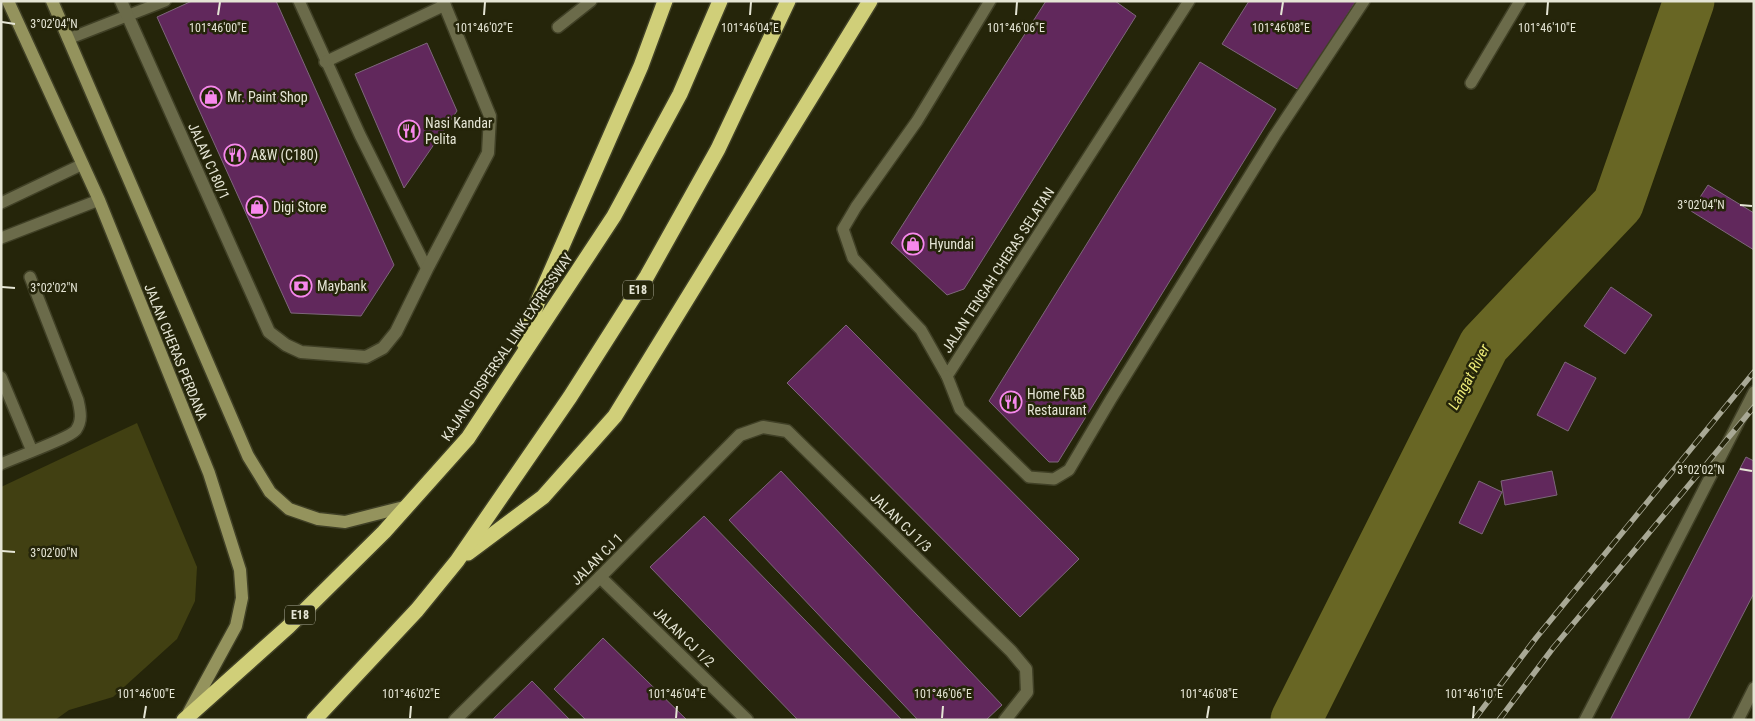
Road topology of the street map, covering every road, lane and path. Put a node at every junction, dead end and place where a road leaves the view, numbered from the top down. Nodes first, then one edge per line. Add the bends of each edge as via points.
1 (8, 1) edge
2 (52, 1) edge
3 (122, 1) edge
4 (165, 1) edge
5 (299, 1) edge
6 (592, 1) edge
7 (665, 1) edge
8 (720, 1) edge
9 (788, 1) edge
10 (870, 1) edge
11 (990, 1) edge
12 (1189, 1) edge
13 (1364, 1) edge
14 (1520, 1) edge
15 (444, 3) edge
16 (128, 16) junction
17 (558, 27) dead end
18 (68, 39) junction
19 (325, 62) junction
20 (1471, 83) dead end
21 (83, 164) junction
22 (100, 200) junction
23 (1, 203) edge
24 (1, 238) edge
25 (427, 269) junction
26 (30, 277) dead end
27 (518, 361) junction
28 (947, 376) junction
29 (1, 377) edge
30 (1754, 392) edge
31 (764, 427) joint
32 (32, 451) junction
33 (1, 464) edge
34 (408, 506) junction
35 (457, 561) junction
36 (600, 576) junction
37 (1754, 688) edge
38 (185, 719) edge
39 (314, 720) edge
40 (455, 720) edge
41 (748, 720) edge
42 (1005, 720) edge
43 (1585, 720) edge
44 (1738, 720) edge

1 - 21 street, JALAN CHERAS PERDANA
2 - 18 street, JALAN CHERAS PERDANA
3 - 16 street, JALAN C180/1
4 - 16 lane
5 - 19 lane
6 - 17 lane
7 - 27 highway via 641,66 538,301
8 - 27 highway, KAJANG DISPERSAL LINK EXPRESSWAY / E18 via 680,94 614,216
9 - 35 highway, E18 via 718,149 647,276 570,397
10 - 35 highway via 615,416 543,497
11 - 28 lane, JALAN TENGAH CHERAS SELATAN via 917,121 843,229 852,258 921,330
12 - 28 lane, JALAN TENGAH CHERAS SELATAN
13 - 28 lane via 1275,135 1069,470 1054,480 1028,477 960,409
14 - 20 lane
15 - 19 lane
15 - 25 street via 490,116 488,153
16 - 18 lane
16 - 25 street, JALAN C180/1 via 269,332 301,352 366,357 383,348 396,332
18 - 34 street, JALAN CHERAS PERDANA via 248,456 270,492 289,509 318,519 345,522
19 - 25 lane
21 - 22 street, JALAN CHERAS PERDANA
21 - 23 lane
22 - 24 lane
22 - 38 street, JALAN CHERAS PERDANA via 209,473 240,570 242,598 236,626
26 - 32 lane via 78,400 81,418 76,431
27 - 34 highway, KAJANG DISPERSAL LINK EXPRESSWAY / E18 via 468,438
29 - 32 lane
30 - 43 lane
31 - 36 street, JALAN CJ 1 via 740,435
31 - 42 street, JALAN CJ 1/3 via 787,431 1026,669 1027,692
32 - 33 lane
34 - 38 highway, KAJANG DISPERSAL LINK EXPRESSWAY / E18 via 288,627
35 - 39 highway, E18 via 417,610
36 - 40 street, JALAN CJ 1
36 - 41 street, JALAN CJ 1/2
37 - 44 lane

